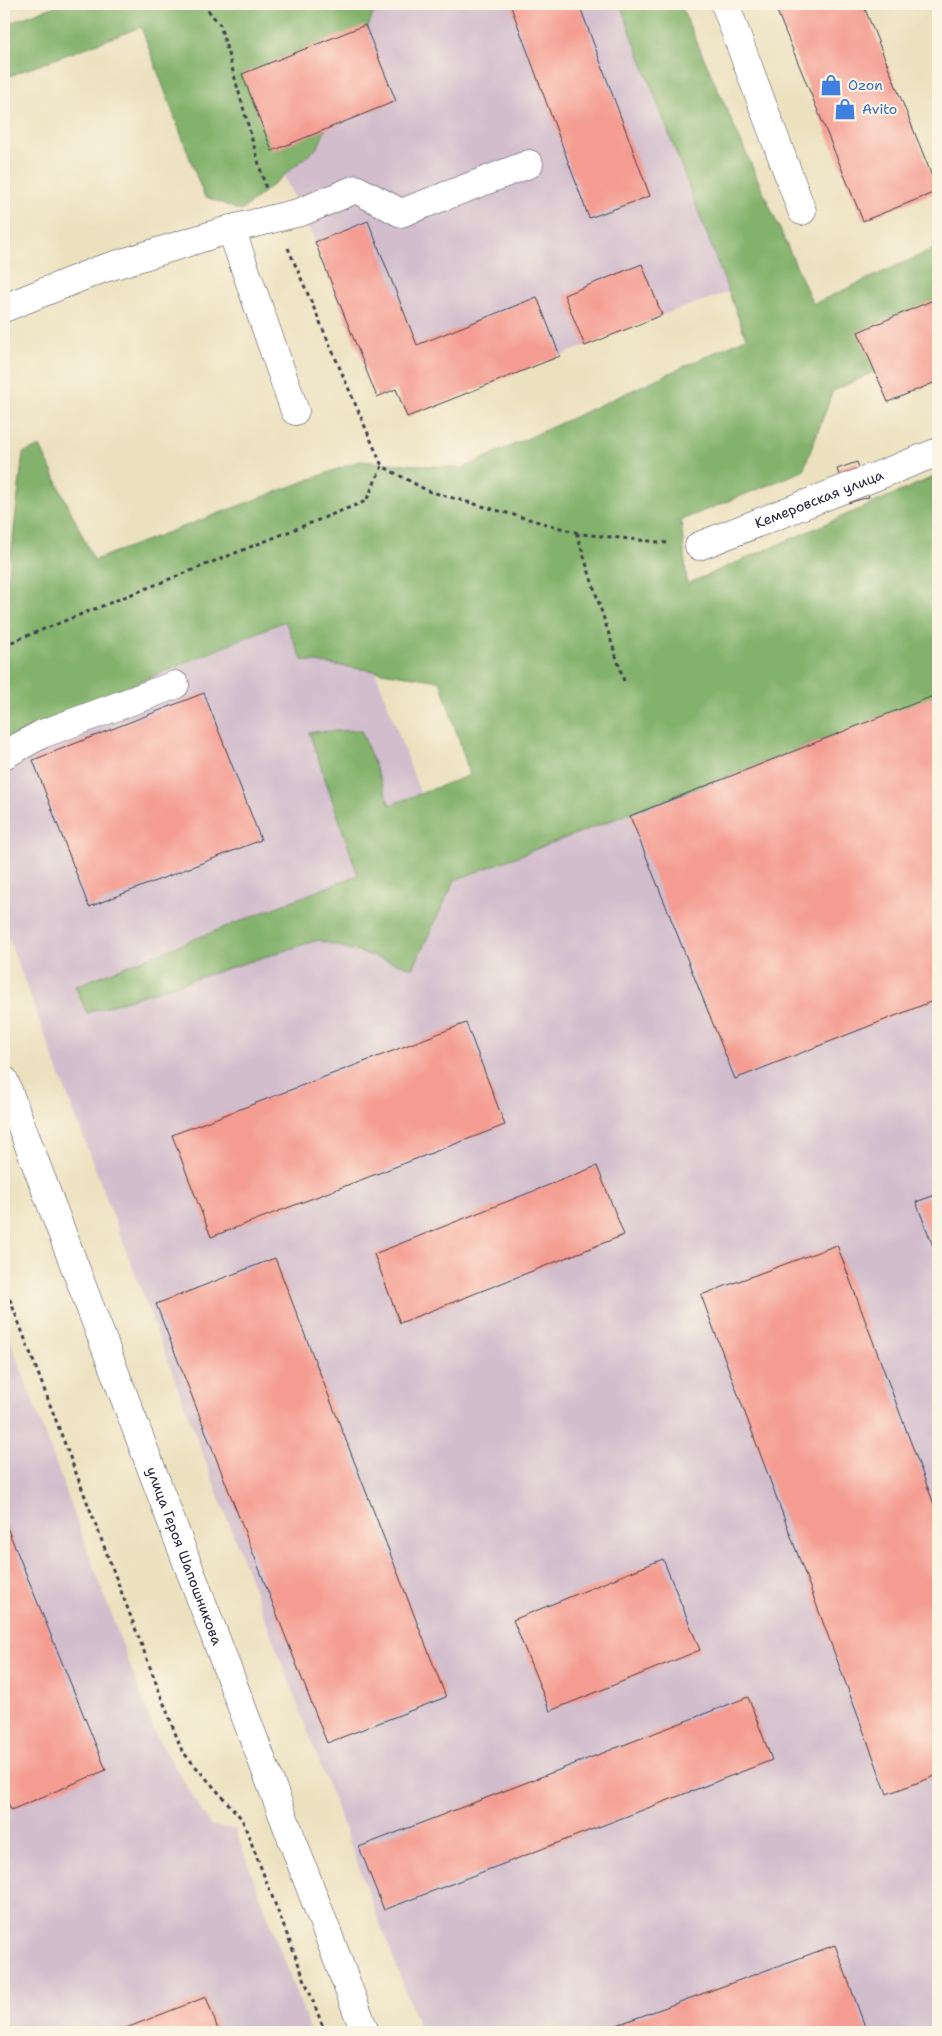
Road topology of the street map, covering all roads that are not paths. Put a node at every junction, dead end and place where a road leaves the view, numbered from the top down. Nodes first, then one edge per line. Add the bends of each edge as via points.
1 (725, 4) edge
2 (529, 164) dead end
3 (802, 211) dead end
4 (231, 230) junction
5 (4, 308) edge
6 (295, 411) dead end
7 (938, 452) edge
8 (699, 546) road end
9 (175, 685) dead end
10 (4, 755) edge
11 (4, 1080) edge
12 (365, 2032) edge

1 - 3 street
2 - 4 street via 401,213 356,189 301,212
4 - 5 street via 99,270
4 - 6 street
7 - 8 street, Кемеровская улица
9 - 10 street via 42,734
11 - 12 street, улица Героя Шапошникова

